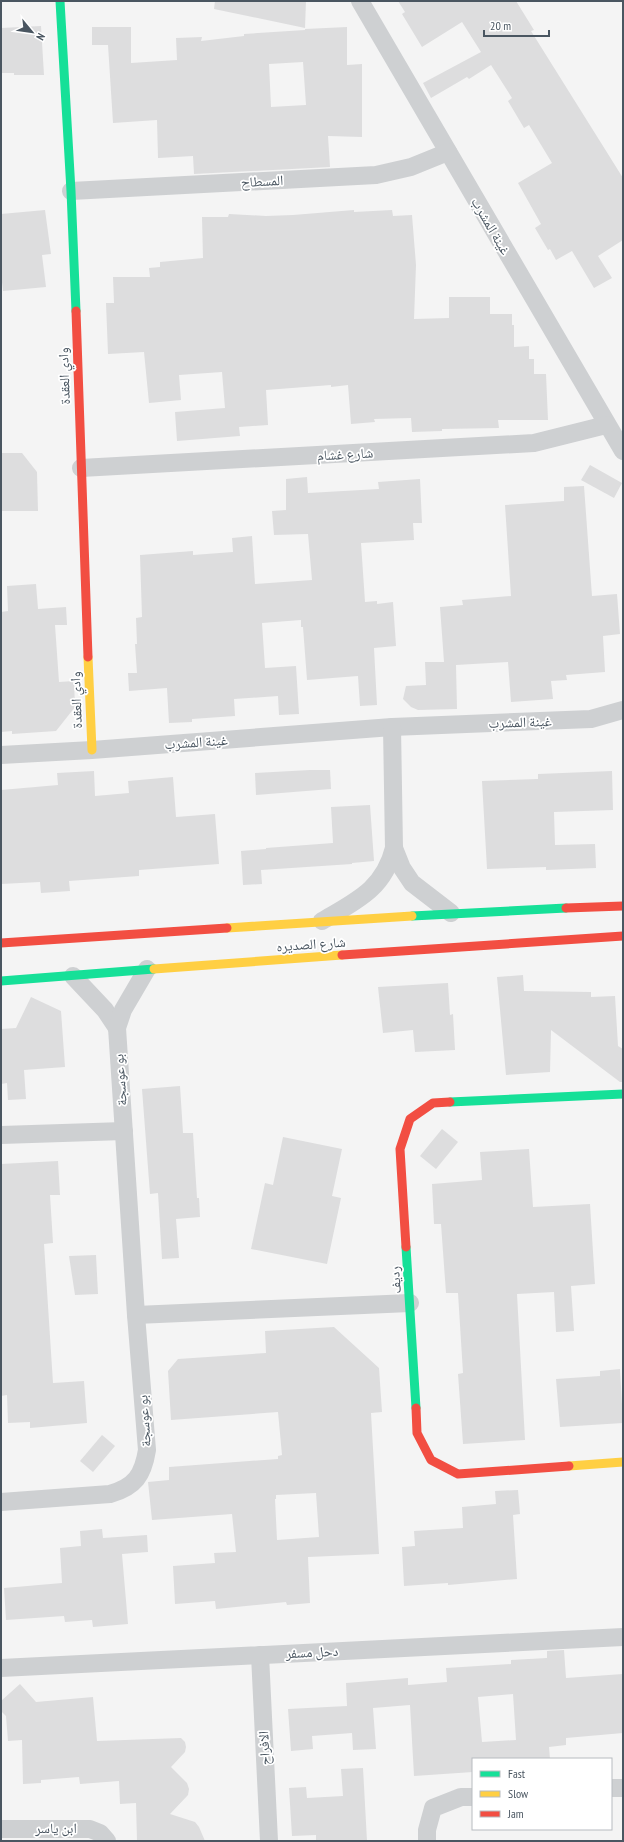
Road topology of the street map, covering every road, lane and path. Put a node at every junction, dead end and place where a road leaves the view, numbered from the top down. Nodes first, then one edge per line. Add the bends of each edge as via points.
1 (60, 1) edge
2 (360, 1) edge
3 (448, 152) junction
4 (71, 191) junction
5 (606, 425) junction
6 (623, 452) edge
7 (81, 468) junction
8 (623, 710) edge
9 (392, 727) junction
10 (92, 750) junction
11 (1, 755) edge
12 (394, 848) junction
13 (623, 906) edge
14 (451, 913) junction
15 (322, 921) junction
16 (619, 940) edge
17 (1, 943) edge
18 (147, 969) junction
19 (73, 976) junction
20 (1, 981) edge
21 (117, 1028) junction
22 (623, 1094) edge
23 (124, 1131) junction
24 (1, 1135) edge
25 (410, 1303) junction
26 (136, 1316) junction
27 (623, 1462) edge
28 (1, 1502) edge
29 (623, 1637) edge
30 (260, 1655) junction
31 (1, 1668) edge
32 (612, 1788) edge
33 (623, 1788) edge
34 (472, 1797) edge
35 (1, 1829) edge
36 (107, 1841) edge
37 (269, 1841) edge
38 (427, 1841) edge

1 - 4 street, وادي العقدة
2 - 3 street, غينة المشرب
3 - 4 street, المسطاح via 411,167 376,175
3 - 5 street, غينة المشرب
4 - 7 street, وادي العقدة
5 - 6 street, غينة المشرب
5 - 7 street, شارع غشام via 534,444
7 - 10 street, وادي العقدة
8 - 9 street, غينة المشرب via 591,719
9 - 10 street, غينة المشرب
9 - 12 street
10 - 11 street, غينة المشرب
12 - 14 street via 402,868 412,883
12 - 15 street via 386,871 371,890
13 - 14 street, شارع الصديره
14 - 15 street, شارع الصديره
15 - 17 street, شارع الصديره
16 - 18 street, شارع الصديره
18 - 19 street, شارع الصديره
18 - 21 street, بو عوسجة via 123,1010
19 - 20 street, شارع الصديره
19 - 21 street, بو عوسجة via 106,1010
21 - 23 street, بو عوسجة
22 - 25 street, رديف via 433,1103 410,1120 400,1149
23 - 24 street
23 - 26 street, بو عوسجة
25 - 26 street
25 - 27 street, رديف via 417,1433 431,1460 458,1474
26 - 28 street, بو عوسجة via 147,1450 145,1463 137,1480 125,1490 110,1494
29 - 30 street, دحل مسفر
30 - 31 street, دحل مسفر
30 - 37 street, الافراح
32 - 33 street
34 - 38 street via 461,1798 433,1808
35 - 36 street, ابن ياسر via 90,1829 100,1833

